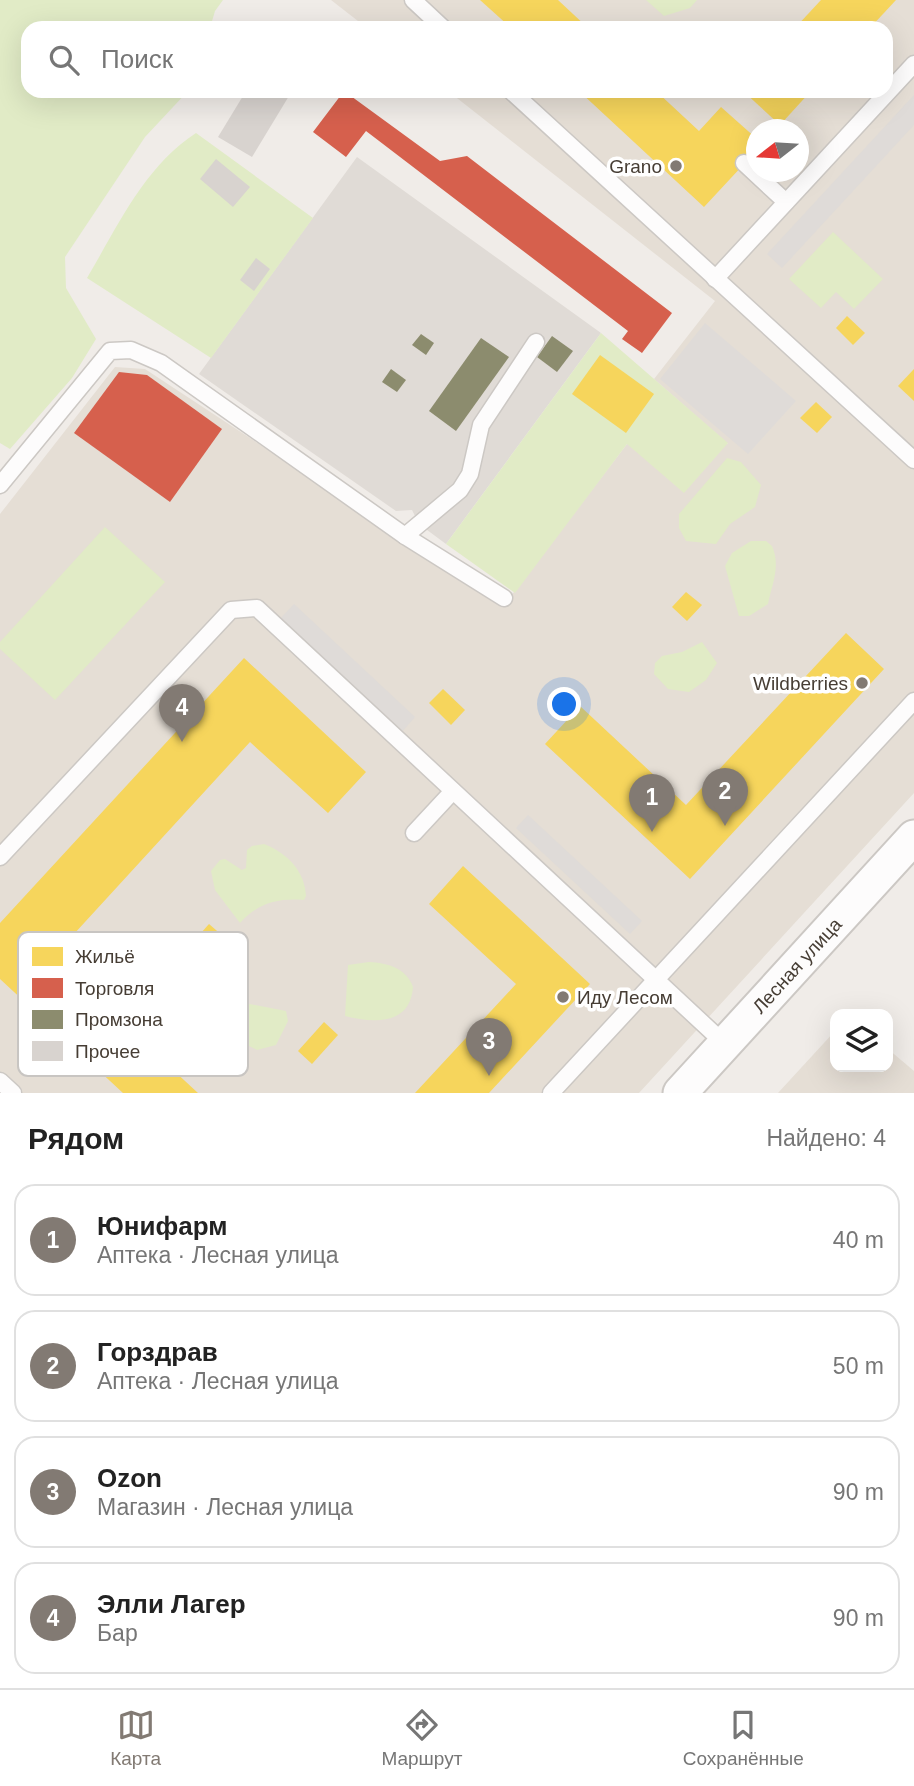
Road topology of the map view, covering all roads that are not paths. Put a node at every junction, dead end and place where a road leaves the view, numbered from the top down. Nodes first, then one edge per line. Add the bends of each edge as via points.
1 (412, 0) edge
2 (435, 21) edge
3 (914, 64) edge
4 (893, 87) edge
5 (519, 98) edge
6 (882, 98) edge
7 (744, 163) dead end
8 (786, 202) junction
9 (715, 279) junction
10 (536, 342) dead end
11 (914, 460) edge
12 (0, 485) edge
13 (405, 536) junction
14 (504, 598) dead end
15 (914, 701) edge
16 (453, 791) junction
17 (414, 833) dead end
18 (914, 837) edge
19 (0, 857) edge
20 (655, 979) junction
21 (725, 1044) junction
22 (0, 1081) edge
23 (13, 1093) edge
24 (551, 1093) edge
25 (680, 1093) edge

1 - 2 lane
3 - 4 lane
5 - 9 lane
6 - 8 lane
7 - 8 lane
8 - 9 lane
9 - 11 lane
10 - 13 lane via 481,425 470,474 460,491
12 - 13 lane via 110,351 131,350 161,363
13 - 14 lane
15 - 20 lane
16 - 17 lane
16 - 19 lane via 257,608 231,610
16 - 20 lane
18 - 21 street, Лесная улица
20 - 21 lane
20 - 24 lane
21 - 25 street, Лесная улица
22 - 23 lane

